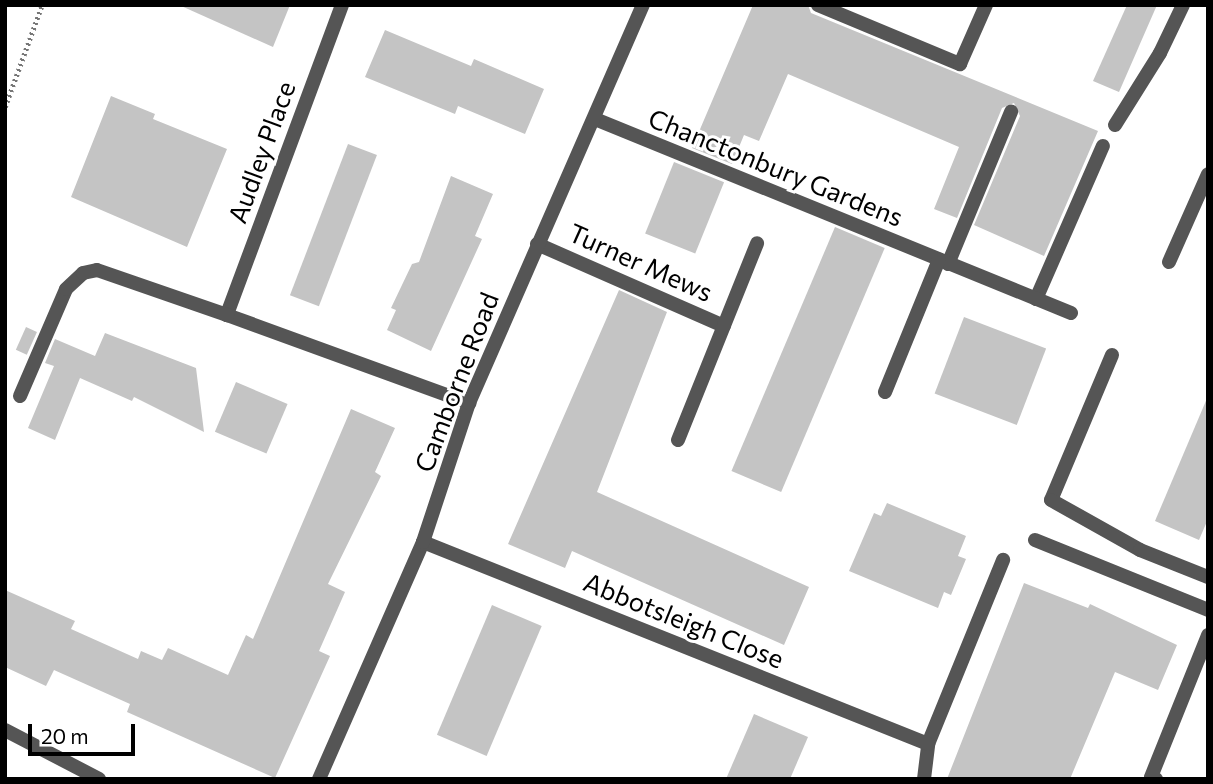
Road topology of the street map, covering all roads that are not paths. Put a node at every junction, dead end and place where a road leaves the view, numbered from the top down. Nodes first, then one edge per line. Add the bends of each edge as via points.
1 (342, 5) edge
2 (643, 5) edge
3 (818, 5) edge
4 (986, 5) edge
5 (1183, 5) edge
6 (1011, 112) dead end
7 (595, 118) junction
8 (1115, 125) dead end
9 (1103, 146) dead end
10 (1208, 174) edge
11 (757, 243) dead end
12 (537, 244) junction
13 (944, 262) junction
14 (1169, 262) dead end
15 (1036, 299) junction
16 (1071, 313) dead end
17 (227, 315) junction
18 (724, 326) junction
19 (1112, 355) dead end
20 (885, 392) dead end
21 (20, 396) dead end
22 (469, 403) junction
23 (678, 440) dead end
24 (1035, 540) dead end
25 (423, 541) junction
26 (1003, 560) dead end
27 (1208, 577) edge
28 (1208, 610) edge
29 (1208, 635) edge
30 (5, 730) edge
31 (928, 744) junction
32 (99, 779) edge
33 (319, 779) edge
34 (923, 779) edge
35 (1156, 779) edge

1 - 17 street, Audley Place
2 - 7 street, Camborne Road
3 - 4 street via 960,64
5 - 8 street via 1160,53
6 - 13 street
7 - 12 street, Camborne Road
7 - 13 street, Chanctonbury Gardens
9 - 15 street
10 - 14 street
11 - 18 street, Turner Mews
12 - 18 street, Turner Mews
12 - 22 street, Camborne Road
13 - 15 street, Chanctonbury Gardens
13 - 20 street
15 - 16 street, Chanctonbury Gardens
17 - 21 street via 97,270 83,273 66,289
17 - 22 street
18 - 23 street, Turner Mews
19 - 27 street via 1052,500 1140,550
22 - 25 street, Camborne Road
24 - 28 street
25 - 31 street, Abbotsleigh Close
25 - 33 street, Camborne Road
26 - 31 street
29 - 35 street via 1151,777
30 - 32 street
31 - 34 street

